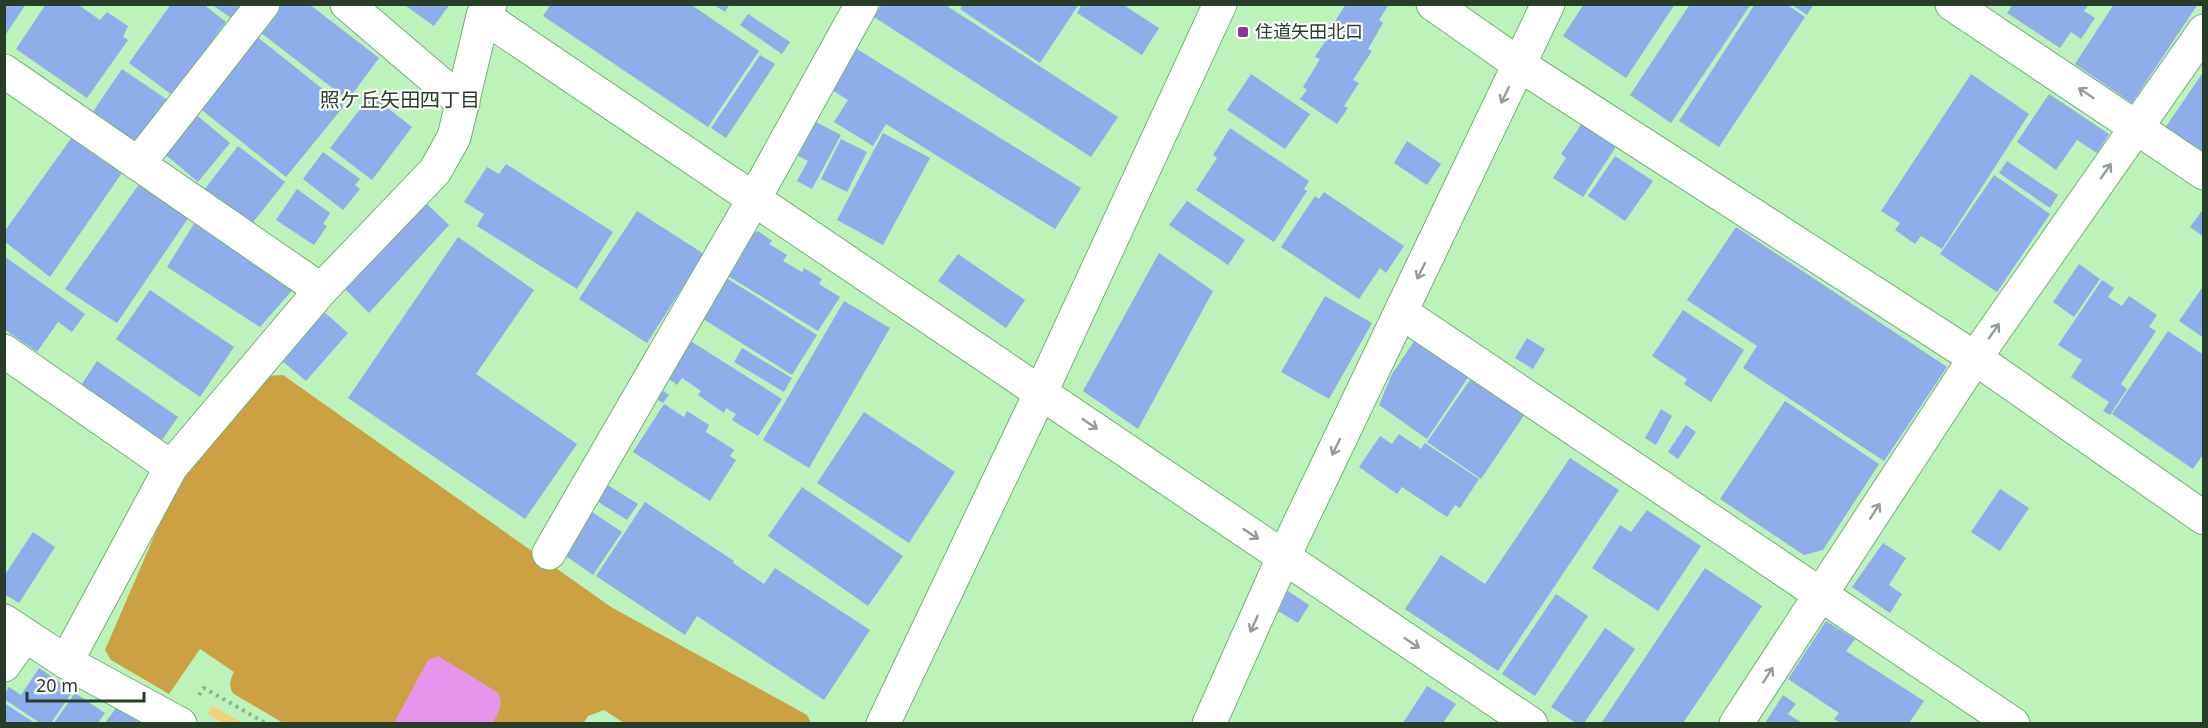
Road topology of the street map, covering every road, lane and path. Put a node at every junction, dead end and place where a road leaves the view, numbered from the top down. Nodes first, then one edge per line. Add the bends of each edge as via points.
1 (263, 4) edge
2 (347, 4) edge
3 (862, 4) edge
4 (1220, 4) edge
5 (1433, 4) edge
6 (1548, 4) edge
7 (1952, 4) edge
8 (487, 10) edge
9 (2204, 31) edge
10 (1520, 65) junction
11 (4, 71) edge
12 (463, 103) junction
13 (2136, 127) junction
14 (138, 164) junction
15 (2204, 173) edge
16 (754, 199) junction
17 (321, 290) junction
18 (1401, 312) junction
19 (4, 351) edge
20 (1975, 358) junction
21 (1041, 392) junction
22 (171, 467) junction
23 (2204, 518) edge
24 (549, 552) dead end
25 (1284, 556) junction
26 (1821, 594) junction
27 (15, 628) edge
28 (66, 662) junction
29 (4, 665) edge
30 (178, 716) edge
31 (267, 723) edge
32 (883, 723) edge
33 (1209, 723) edge
34 (1531, 723) edge
35 (1736, 723) edge
36 (2013, 723) edge

1 - 14 street
2 - 12 street
3 - 16 street
4 - 21 street
5 - 10 street
6 - 10 street
13 -> 7 street
8 - 12 street
8 - 16 street
9 - 13 street
10 -> 18 street
10 - 20 street
11 - 14 street
12 - 17 street via 454,137 435,171
13 - 15 street
20 -> 13 street
14 - 17 street
16 - 21 street
16 - 24 street
17 - 22 street
18 -> 25 street
18 - 26 street
19 - 22 street
20 - 23 street
26 -> 20 street
21 -> 25 street
21 - 32 street
22 - 28 street
25 -> 33 street
25 -> 34 street
35 -> 26 street
26 - 36 street
27 - 28 street
27 - 29 street
28 - 30 street
30 - 31 path via 204,688

